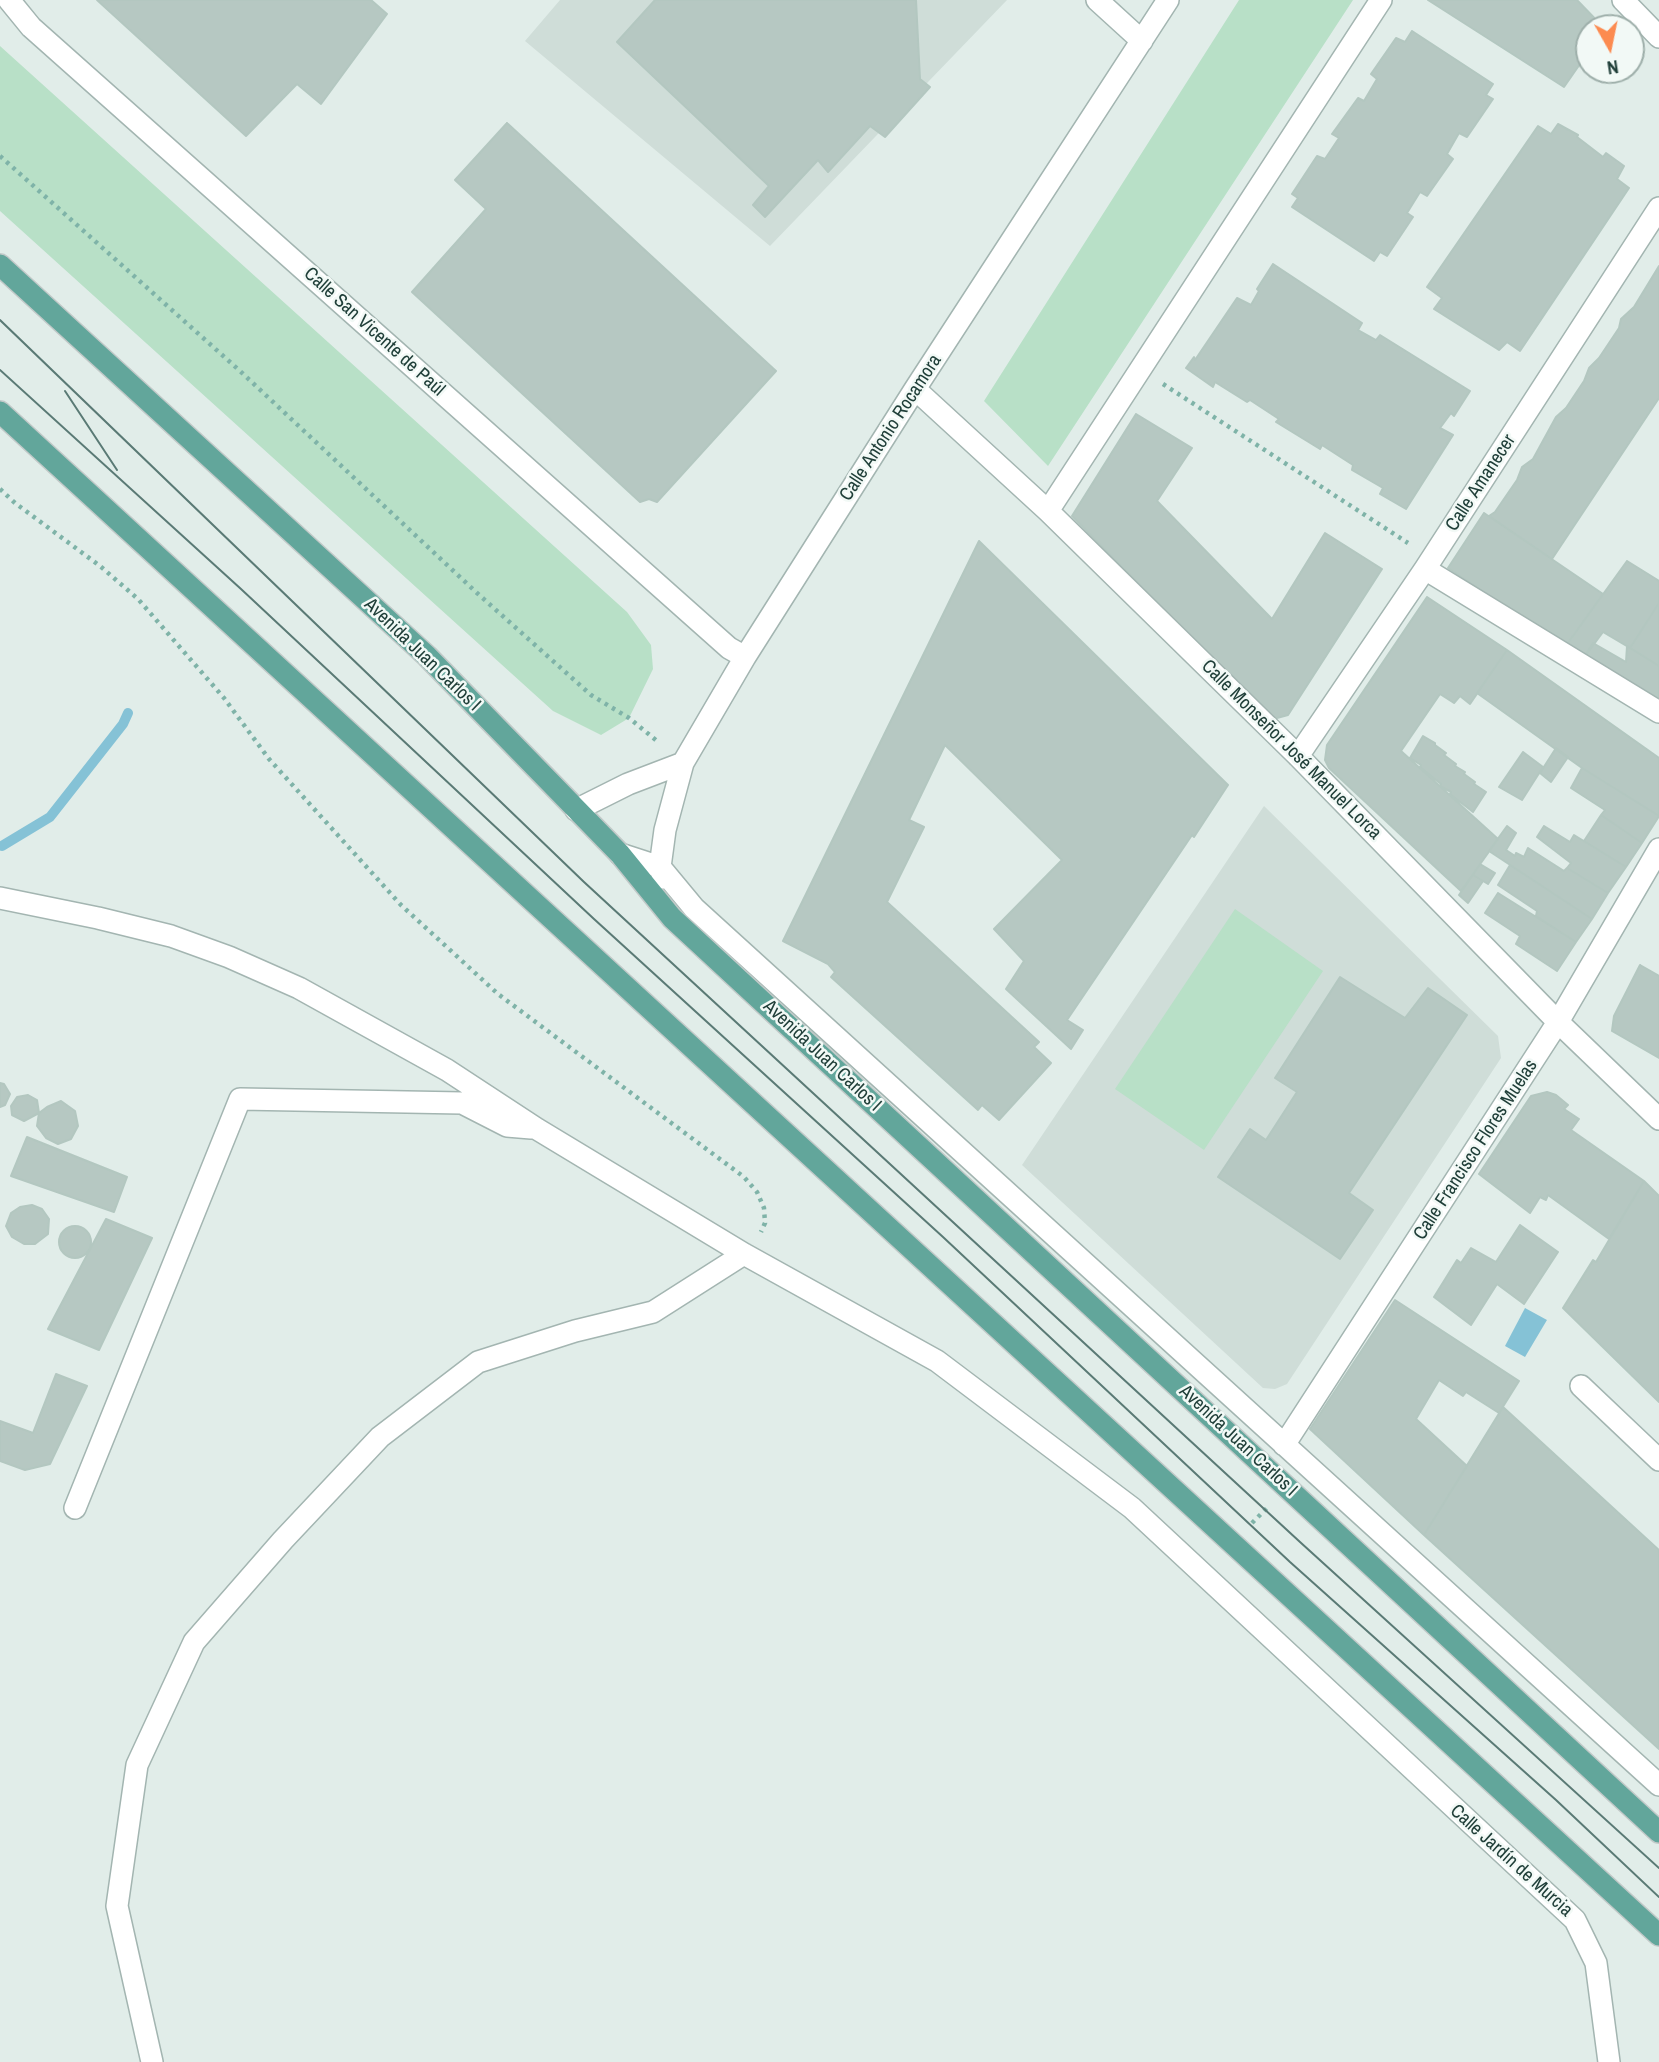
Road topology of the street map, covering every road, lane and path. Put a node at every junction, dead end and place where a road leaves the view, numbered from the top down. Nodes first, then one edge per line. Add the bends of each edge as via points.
1 (9, 0) edge
2 (1097, 0) edge
3 (1168, 0) edge
4 (1381, 0) edge
5 (1623, 0) edge
6 (1659, 37) edge
7 (1142, 41) junction
8 (0, 156) edge
9 (1659, 208) edge
10 (0, 265) edge
11 (1140, 369) junction
12 (915, 389) junction
13 (0, 412) edge
14 (0, 489) edge
15 (1048, 510) junction
16 (1428, 564) junction
17 (745, 657) junction
18 (1659, 712) edge
19 (1298, 756) junction
20 (683, 762) junction
21 (576, 810) junction
22 (1659, 849) edge
23 (620, 854) junction
24 (660, 867) junction
25 (0, 898) edge
26 (672, 918) junction
27 (1558, 1022) junction
28 (1659, 1119) edge
29 (537, 1129) junction
30 (744, 1254) junction
31 (1581, 1386) dead end
32 (1284, 1445) junction
33 (1659, 1460) edge
34 (75, 1508) dead end
35 (1659, 1785) edge
36 (1659, 1832) edge
37 (1659, 1935) edge
38 (152, 2062) edge
39 (1609, 2062) edge

1 - 17 street, Calle San Vicente de Paúl via 41,36 729,648
2 - 7 street
3 - 7 street, Calle Antonio Rocamora
4 - 11 street
5 - 6 street
7 - 12 street, Calle Antonio Rocamora
8 - 20 path via 591,695 629,718
9 - 16 street, Calle Amanecer
10 - 21 main road, Avenida Juan Carlos I via 426,656
11 - 15 street
11 - 16 path
12 - 15 street, Calle Monseñor José Manuel Lorca
12 - 17 street, Calle Antonio Rocamora
13 - 37 main road
14 - 30 path via 138,599 224,698 269,759 401,905 498,994 744,1177 764,1208 765,1223
15 - 19 street, Calle Monseñor José Manuel Lorca
16 - 18 street
16 - 19 street, Calle Amanecer
17 - 20 street, Calle Antonio Rocamora
19 - 27 street, Calle Monseñor José Manuel Lorca
20 - 21 street
20 - 24 street, Calle Antonio Rocamora
21 - 23 main road, Avenida Juan Carlos I
22 - 27 street, Calle Francisco Flores Muelas
23 - 24 street
23 - 26 main road, Avenida Juan Carlos I
24 - 26 street
24 - 32 street via 694,908
25 - 29 street, Calle Jardín de Murcia via 171,936 229,957 299,988 447,1070
26 - 36 main road, Avenida Juan Carlos I
27 - 28 street, Calle Monseñor José Manuel Lorca
27 - 32 street, Calle Francisco Flores Muelas
29 - 30 street, Calle Jardín de Murcia
29 - 34 street via 507,1126 462,1103 240,1099
30 - 38 street via 653,1312 575,1331 478,1363 380,1437 194,1642 137,1765 117,1906
30 - 39 street, Calle Jardín de Murcia via 937,1361 1132,1508 1575,1920 1597,1963
31 - 33 street
32 - 35 street

